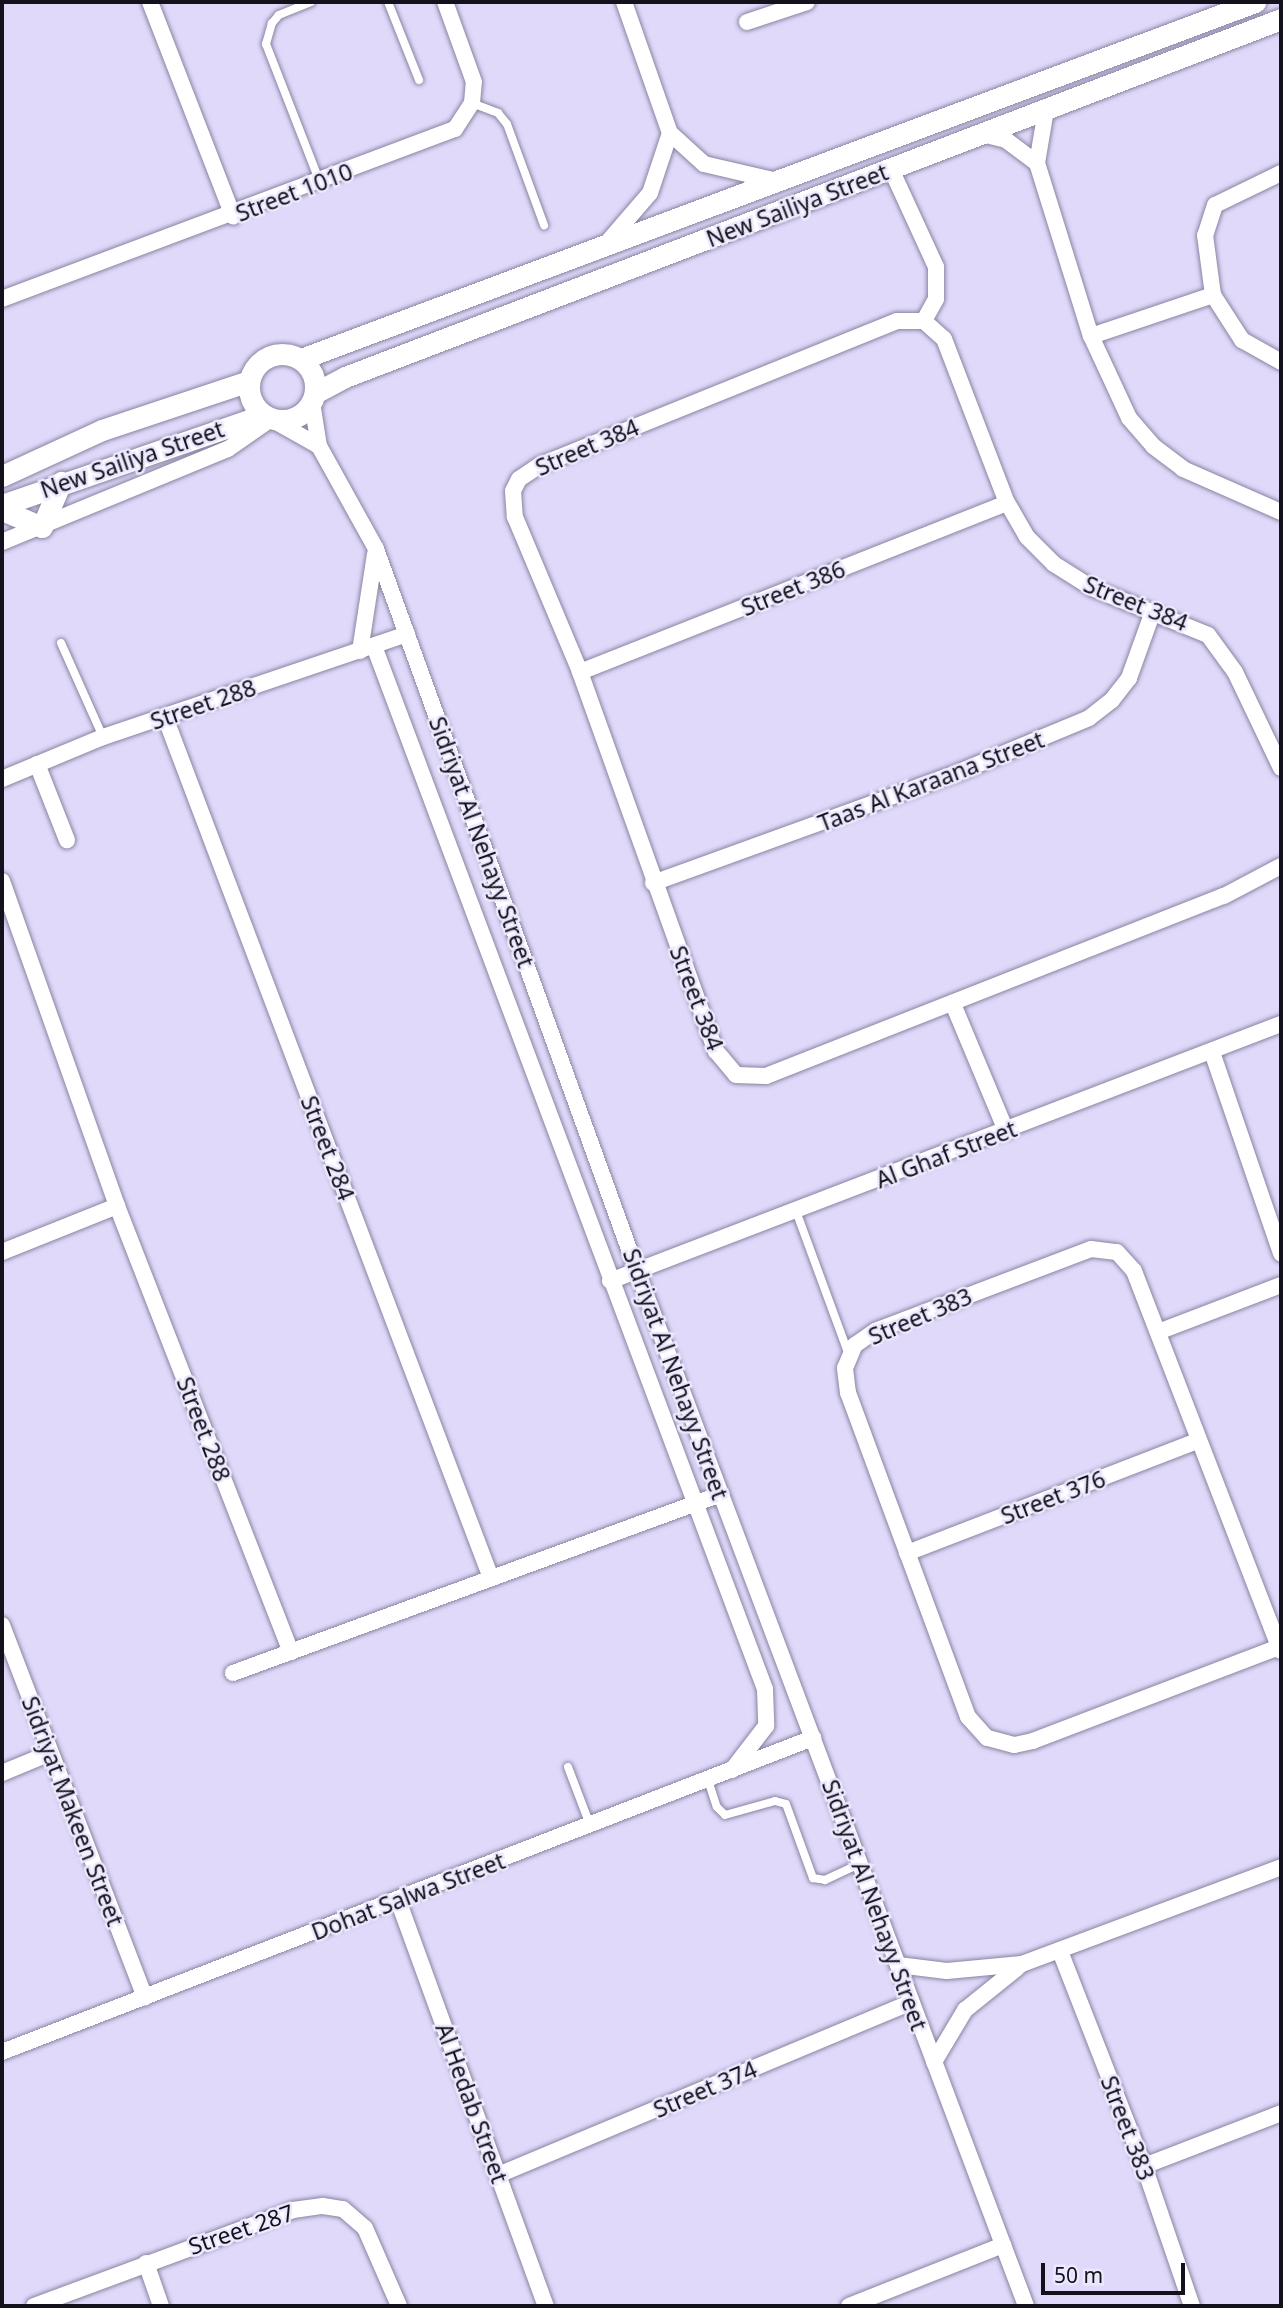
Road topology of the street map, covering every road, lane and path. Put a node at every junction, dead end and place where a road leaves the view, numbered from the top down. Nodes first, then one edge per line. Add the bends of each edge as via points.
1 (150, 2) edge
2 (311, 2) edge
3 (388, 2) edge
4 (445, 2) edge
5 (624, 2) edge
6 (1255, 2) edge
7 (800, 3) edge
8 (1281, 19) edge
9 (747, 22) dead end
10 (419, 80) dead end
11 (472, 103) junction
12 (1046, 110) junction
13 (670, 133) junction
14 (982, 134) junction
15 (1037, 163) junction
16 (891, 169) junction
17 (1281, 173) edge
18 (773, 180) junction
19 (320, 183) junction
20 (233, 216) junction
21 (544, 225) dead end
22 (606, 244) junction
23 (1213, 295) junction
24 (2, 299) edge
25 (923, 321) junction
26 (1091, 336) junction
27 (301, 359) junction
28 (1281, 362) edge
29 (249, 381) junction
30 (313, 398) junction
31 (267, 417) junction
32 (319, 446) junction
33 (2, 476) edge
34 (61, 482) junction
35 (1007, 503) junction
36 (2, 507) edge
37 (1281, 512) edge
38 (42, 527) junction
39 (2, 542) edge
40 (376, 549) junction
41 (1152, 614) junction
42 (407, 634) junction
43 (61, 643) dead end
44 (367, 648) junction
45 (580, 672) junction
46 (165, 718) junction
47 (103, 737) junction
48 (1278, 751) edge
49 (37, 764) junction
50 (1281, 768) edge
51 (2, 779) edge
52 (67, 840) dead end
53 (1281, 866) edge
54 (2, 881) edge
55 (653, 883) junction
56 (953, 1004) junction
57 (1281, 1024) edge
58 (1212, 1052) junction
59 (1006, 1131) junction
60 (117, 1206) junction
61 (796, 1211) junction
62 (2, 1252) edge
63 (1281, 1253) edge
64 (637, 1271) junction
65 (610, 1281) junction
66 (1281, 1285) edge
67 (1158, 1332) junction
68 (849, 1355) junction
69 (1198, 1441) junction
70 (721, 1494) junction
71 (694, 1504) junction
72 (907, 1553) junction
73 (491, 1578) junction
74 (2, 1625) edge
75 (1280, 1649) edge
76 (291, 1652) junction
77 (233, 1673) dead end
78 (813, 1738) junction
79 (50, 1753) junction
80 (568, 1767) dead end
81 (732, 1770) junction
82 (2, 1773) edge
83 (708, 1780) junction
84 (590, 1825) junction
85 (860, 1864) junction
86 (1281, 1867) edge
87 (398, 1899) junction
88 (1060, 1951) junction
89 (1021, 1964) junction
90 (898, 1965) junction
91 (145, 1998) junction
92 (911, 2002) junction
93 (2, 2052) edge
94 (934, 2062) junction
95 (1281, 2113) edge
96 (1144, 2166) junction
97 (498, 2175) junction
98 (1003, 2245) junction
99 (146, 2263) junction
100 (34, 2306) edge
101 (161, 2306) edge
102 (399, 2306) edge
103 (546, 2306) edge
104 (849, 2306) edge
105 (1026, 2306) edge
106 (1192, 2306) edge

1 - 20 street
2 - 19 lane via 279,15 266,44
3 - 10 lane
4 - 11 street via 472,72
5 - 13 street
6 - 18 street, New Sailiya Street
7 - 9 street
8 - 12 street, New Sailiya Street
11 - 19 street, Street 1010 via 462,122 447,135
11 - 21 lane via 486,106 507,124
12 - 14 street, New Sailiya Street
12 - 15 street
13 - 18 street via 704,164
13 - 22 street via 650,193
14 - 15 street via 1006,141
14 - 16 street, New Sailiya Street
15 - 26 street
16 - 25 street via 937,275 936,299
16 - 30 street, New Sailiya Street via 358,372
17 - 23 street via 1214,205 1205,235
18 - 22 street, New Sailiya Street
19 - 20 street, Street 1010
20 - 24 street, Street 1010
22 - 27 street, New Sailiya Street
23 - 26 street
23 - 28 street via 1242,340
25 - 35 street, Street 384 via 944,339
25 - 45 street, Street 384 via 897,321 540,465 519,479 512,505 515,517
26 - 37 street via 1129,418 1153,446 1183,470
27 - 29 street, New Sailiya Street via 283,353 264,358
27 - 30 street via 313,374
29 - 31 street via 251,400
29 - 33 street, New Sailiya Street via 127,420
30 - 31 street, New Sailiya Street via 299,416
30 - 32 street, Sidriyat Al Nehayy Street
31 - 32 street
31 - 34 street, New Sailiya Street
31 - 38 street via 228,449
32 - 40 street, Sidriyat Al Nehayy Street
34 - 36 street, New Sailiya Street
34 - 38 street
35 - 41 street, Street 384 via 1018,525 1054,564 1092,588
35 - 45 street, Street 386
36 - 38 street
38 - 39 street
40 - 42 street, Sidriyat Al Nehayy Street
40 - 44 street
41 - 48 street, Street 384 via 1195,626 1218,644
41 - 55 street, Taas Al Karaana Street via 1129,677 1112,700 1089,719 957,774
42 - 44 street, Street 288
42 - 64 street, Sidriyat Al Nehayy Street
43 - 47 lane
44 - 46 street, Street 288
44 - 65 street
45 - 55 street, Street 384
46 - 47 street, Street 288
46 - 73 street, Street 284
47 - 49 street, Street 288
48 - 50 street, Street 384
49 - 51 street, Street 288
49 - 52 street
53 - 56 street, Street 384 via 1224,896
54 - 60 street, Street 288
55 - 56 street, Street 384 via 716,1051 736,1075 766,1076
56 - 59 street
57 - 58 street, Al Ghaf Street
58 - 59 street, Al Ghaf Street
58 - 63 street
59 - 61 street, Al Ghaf Street
60 - 62 street
60 - 76 street, Street 288
61 - 64 street, Al Ghaf Street
61 - 68 lane
64 - 65 street, Al Ghaf Street
64 - 70 street, Sidriyat Al Nehayy Street
65 - 71 street
66 - 67 street
67 - 68 street, Street 383 via 1127,1260 1104,1248 875,1331
67 - 69 street, Street 383
68 - 72 street, Street 383 via 844,1381
69 - 72 street, Street 376
69 - 75 street, Street 383
70 - 71 street
70 - 78 street, Sidriyat Al Nehayy Street
71 - 73 street
71 - 81 street via 768,1701 761,1737
72 - 75 street, Street 383 via 968,1717 979,1732 1005,1744 1033,1741
73 - 76 street
74 - 79 street, Sidriyat Makeen Street
76 - 77 street
78 - 81 street, Dohat Salwa Street
78 - 85 street, Sidriyat Al Nehayy Street
79 - 82 street
79 - 91 street, Sidriyat Makeen Street
80 - 84 lane
81 - 83 street, Dohat Salwa Street
83 - 84 street, Dohat Salwa Street
83 - 85 lane via 717,1807 725,1815 775,1801 786,1804 813,1878 825,1880
84 - 87 street, Dohat Salwa Street
85 - 90 street, Sidriyat Al Nehayy Street
86 - 88 street
87 - 91 street, Dohat Salwa Street
87 - 97 street, Al Hedab Street
88 - 89 street
88 - 96 street, Street 383
89 - 90 street via 960,1971
89 - 94 street via 965,2010
90 - 92 street, Sidriyat Al Nehayy Street
91 - 93 street, Dohat Salwa Street
92 - 94 street, Sidriyat Al Nehayy Street
92 - 97 street, Street 374
94 - 98 street, Sidriyat Al Nehayy Street
95 - 96 street
96 - 106 street, Street 383
97 - 103 street, Al Hedab Street
98 - 104 street
98 - 105 street, Sidriyat Al Nehayy Street
99 - 100 street, Street 287
99 - 101 street
99 - 102 street, Street 287 via 293,2210 333,2207 355,2217 374,2240

